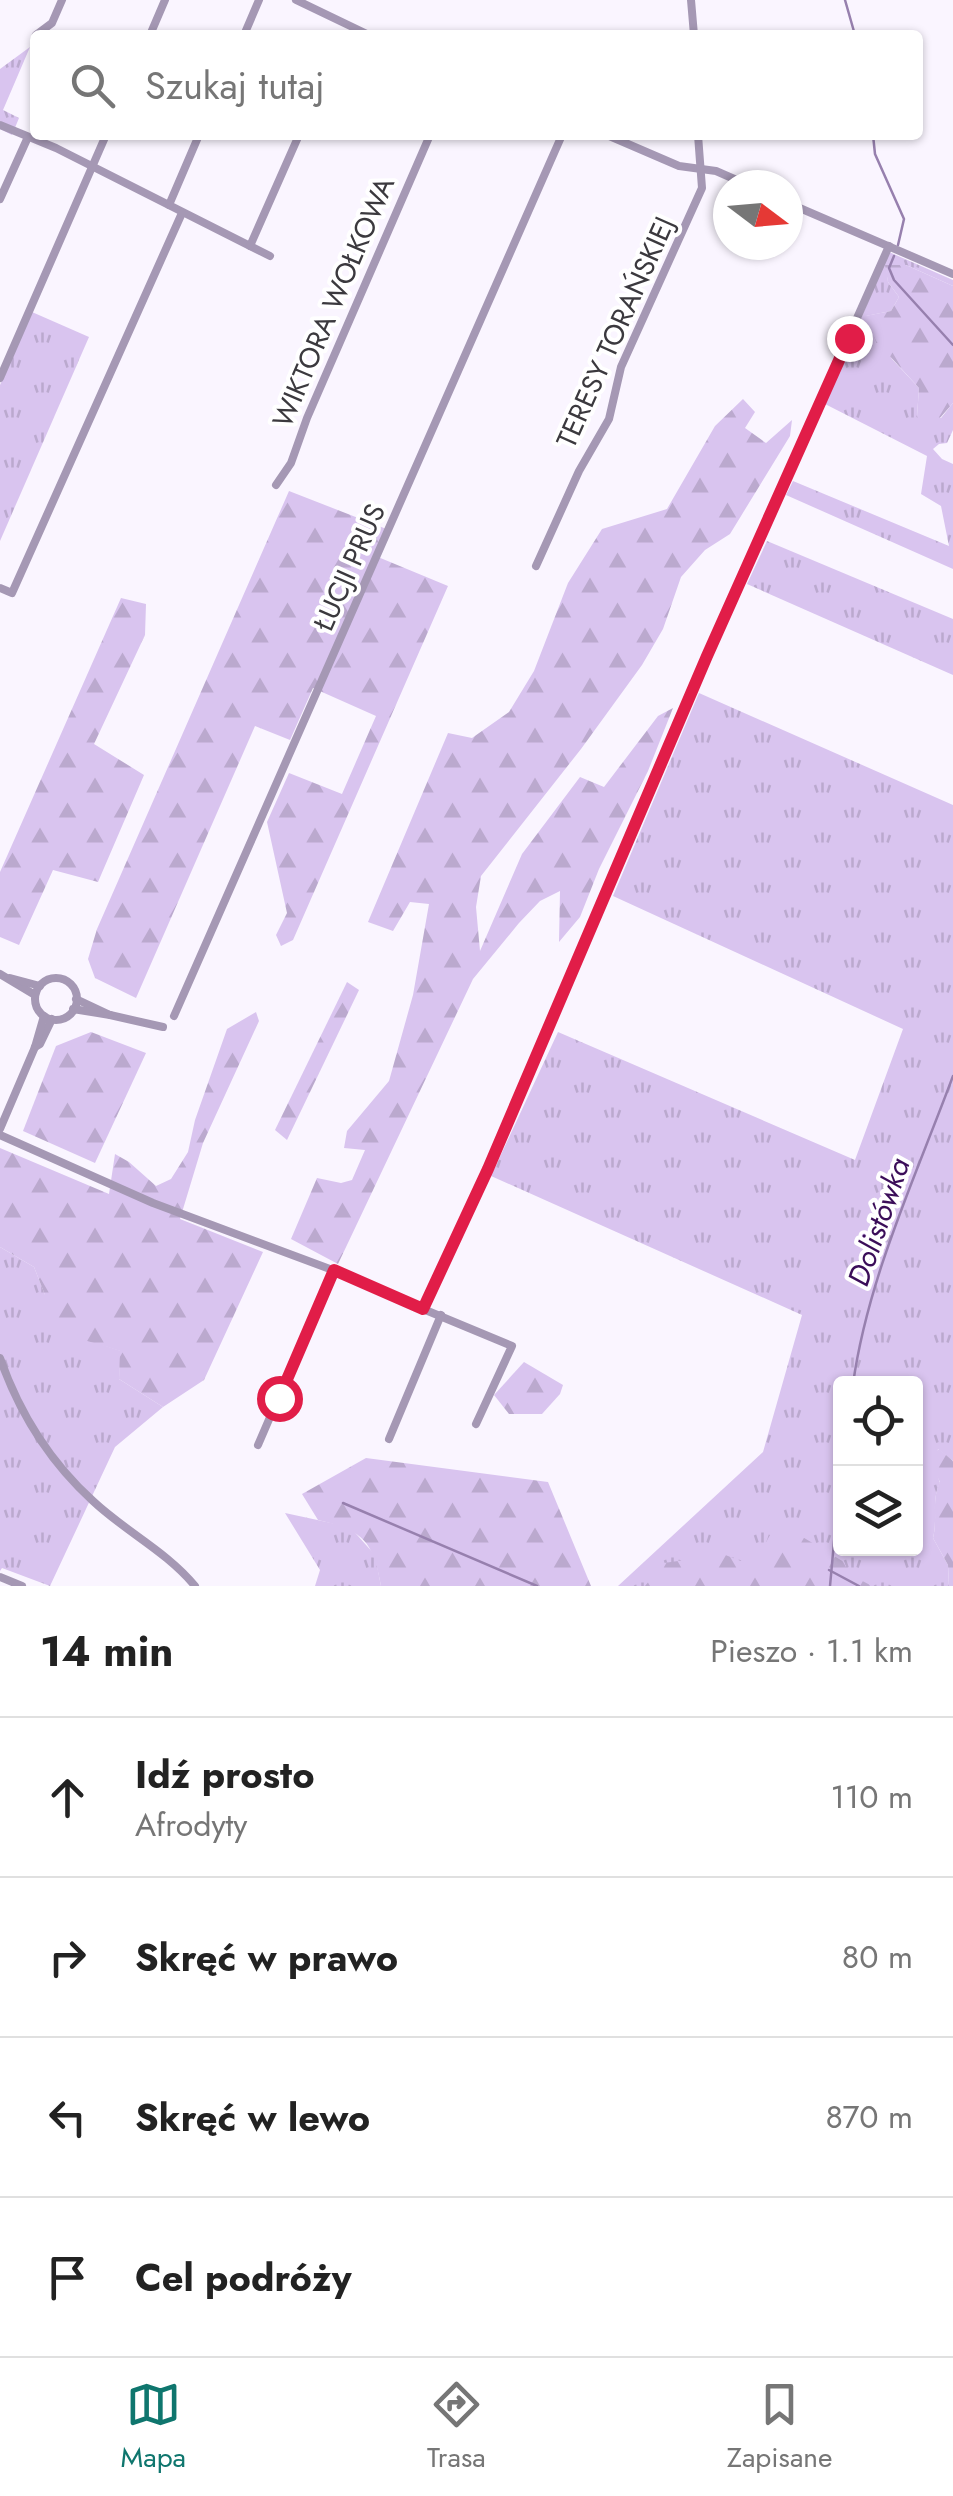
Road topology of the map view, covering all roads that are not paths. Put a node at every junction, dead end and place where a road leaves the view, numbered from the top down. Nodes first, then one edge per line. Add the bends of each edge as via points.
1 (62, 0) edge
2 (165, 0) edge
3 (260, 0) edge
4 (296, 0) edge
5 (691, 0) edge
6 (348, 25) junction
7 (43, 30) edge
8 (152, 30) edge
9 (246, 30) edge
10 (346, 30) edge
11 (358, 30) edge
12 (694, 30) edge
13 (0, 125) edge
14 (28, 137) joint
15 (35, 140) edge
16 (104, 140) edge
17 (198, 140) edge
18 (297, 140) edge
19 (428, 140) edge
20 (560, 140) edge
21 (618, 140) edge
22 (698, 140) edge
23 (92, 166) junction
24 (702, 169) junction
25 (713, 173) edge
26 (0, 200) edge
27 (168, 205) junction
28 (803, 209) edge
29 (182, 212) junction
30 (250, 246) junction
31 (890, 246) junction
32 (270, 256) dead end
33 (953, 274) edge
34 (0, 378) edge
35 (276, 484) dead end
36 (536, 566) dead end
37 (0, 588) edge
38 (4, 976) edge
39 (40, 986) junction
40 (35, 995) junction
41 (76, 999) junction
42 (73, 1010) junction
43 (110, 1014) junction
44 (174, 1016) dead end
45 (48, 1017) junction
46 (163, 1027) dead end
47 (0, 1132) edge
48 (334, 1270) junction
49 (423, 1309) junction
50 (441, 1316) junction
51 (0, 1358) edge
52 (476, 1424) dead end
53 (389, 1439) dead end
54 (258, 1445) dead end
55 (0, 1576) edge
56 (22, 1586) edge
57 (195, 1586) edge

1 - 7 street
2 - 8 street
3 - 9 street
4 - 6 street
5 - 12 street
6 - 10 street
6 - 11 street
13 - 14 street
14 - 26 street
15 - 23 street
16 - 23 street
17 - 27 street
18 - 30 street
19 - 35 street, WIKTORA WOŁKOWA via 291,463
20 - 44 street, ŁUCJI PRUS
21 - 24 street
22 - 24 street
23 - 27 street
23 - 34 street
24 - 25 street
24 - 36 street, TERESY TORAŃSKIEJ via 702,188 621,367 608,419
27 - 29 street
28 - 31 street
29 - 30 street
29 - 37 street via 12,593
30 - 32 street
31 - 33 street
31 - 49 street
38 - 39 street
38 - 40 street
39 - 40 street
39 - 41 street via 63,979
40 - 45 street
41 - 42 street
41 - 43 street
42 - 43 street
42 - 45 street via 64,1018
43 - 46 street
45 - 47 street
47 - 48 street via 153,1202
48 - 49 street
48 - 54 street
49 - 50 street
50 - 52 street via 512,1346
50 - 53 street
51 - 57 street via 25,1418 76,1484
55 - 56 street

